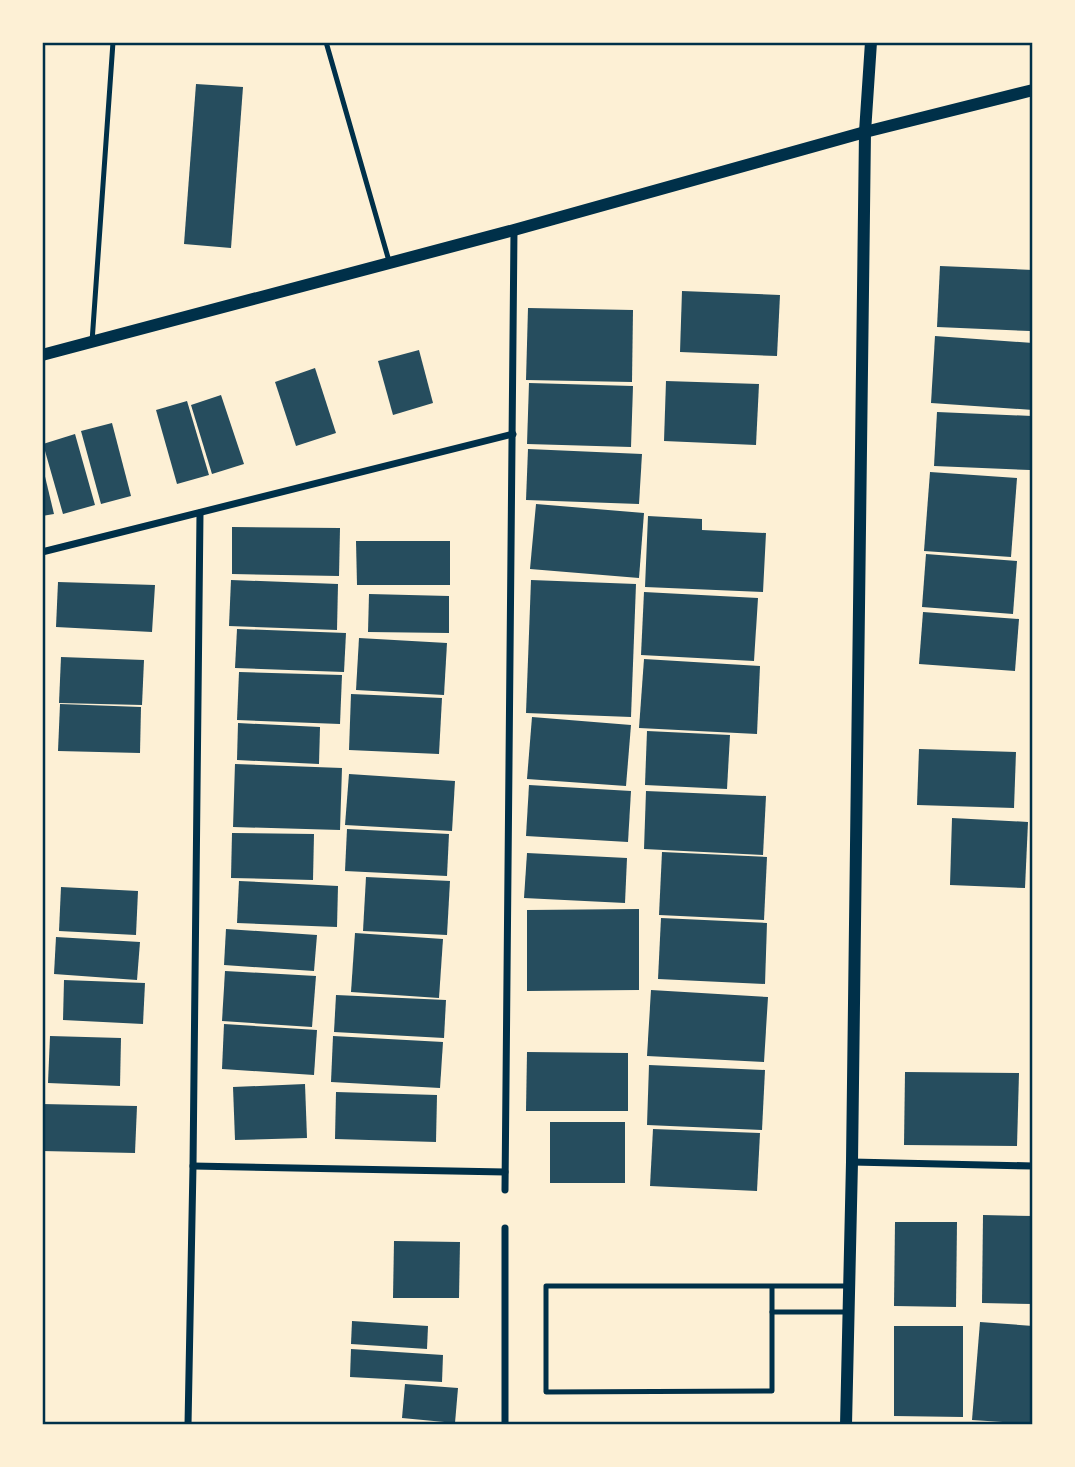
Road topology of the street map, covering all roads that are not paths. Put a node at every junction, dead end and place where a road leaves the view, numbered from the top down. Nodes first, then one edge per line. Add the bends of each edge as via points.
1 (113, 42) edge
2 (326, 42) edge
3 (872, 42) edge
4 (1033, 90) edge
5 (865, 132) junction
6 (514, 230) junction
7 (390, 262) junction
8 (92, 342) junction
9 (42, 355) edge
10 (513, 434) junction
11 (200, 513) junction
12 (42, 552) edge
13 (852, 1163) junction
14 (193, 1166) junction
15 (1033, 1166) edge
16 (505, 1172) junction
17 (505, 1190) dead end
18 (505, 1228) dead end
19 (772, 1286) junction
20 (849, 1286) junction
21 (772, 1312) junction
22 (848, 1312) junction
23 (188, 1425) edge
24 (505, 1425) edge
25 (846, 1425) edge

1 - 8 lane
2 - 7 lane
3 - 5 street
4 - 5 street
5 - 6 street
5 - 13 street
6 - 7 street
6 - 10 street
7 - 8 street
8 - 9 street
10 - 11 street
10 - 16 street
11 - 12 street
11 - 14 street
13 - 15 street
13 - 20 street
14 - 16 street
14 - 23 street
16 - 17 street
18 - 24 street
19 - 20 lane
19 - 21 lane
19 - 21 lane via 546,1286 546,1392 772,1391
20 - 22 street
21 - 22 lane
22 - 25 street

